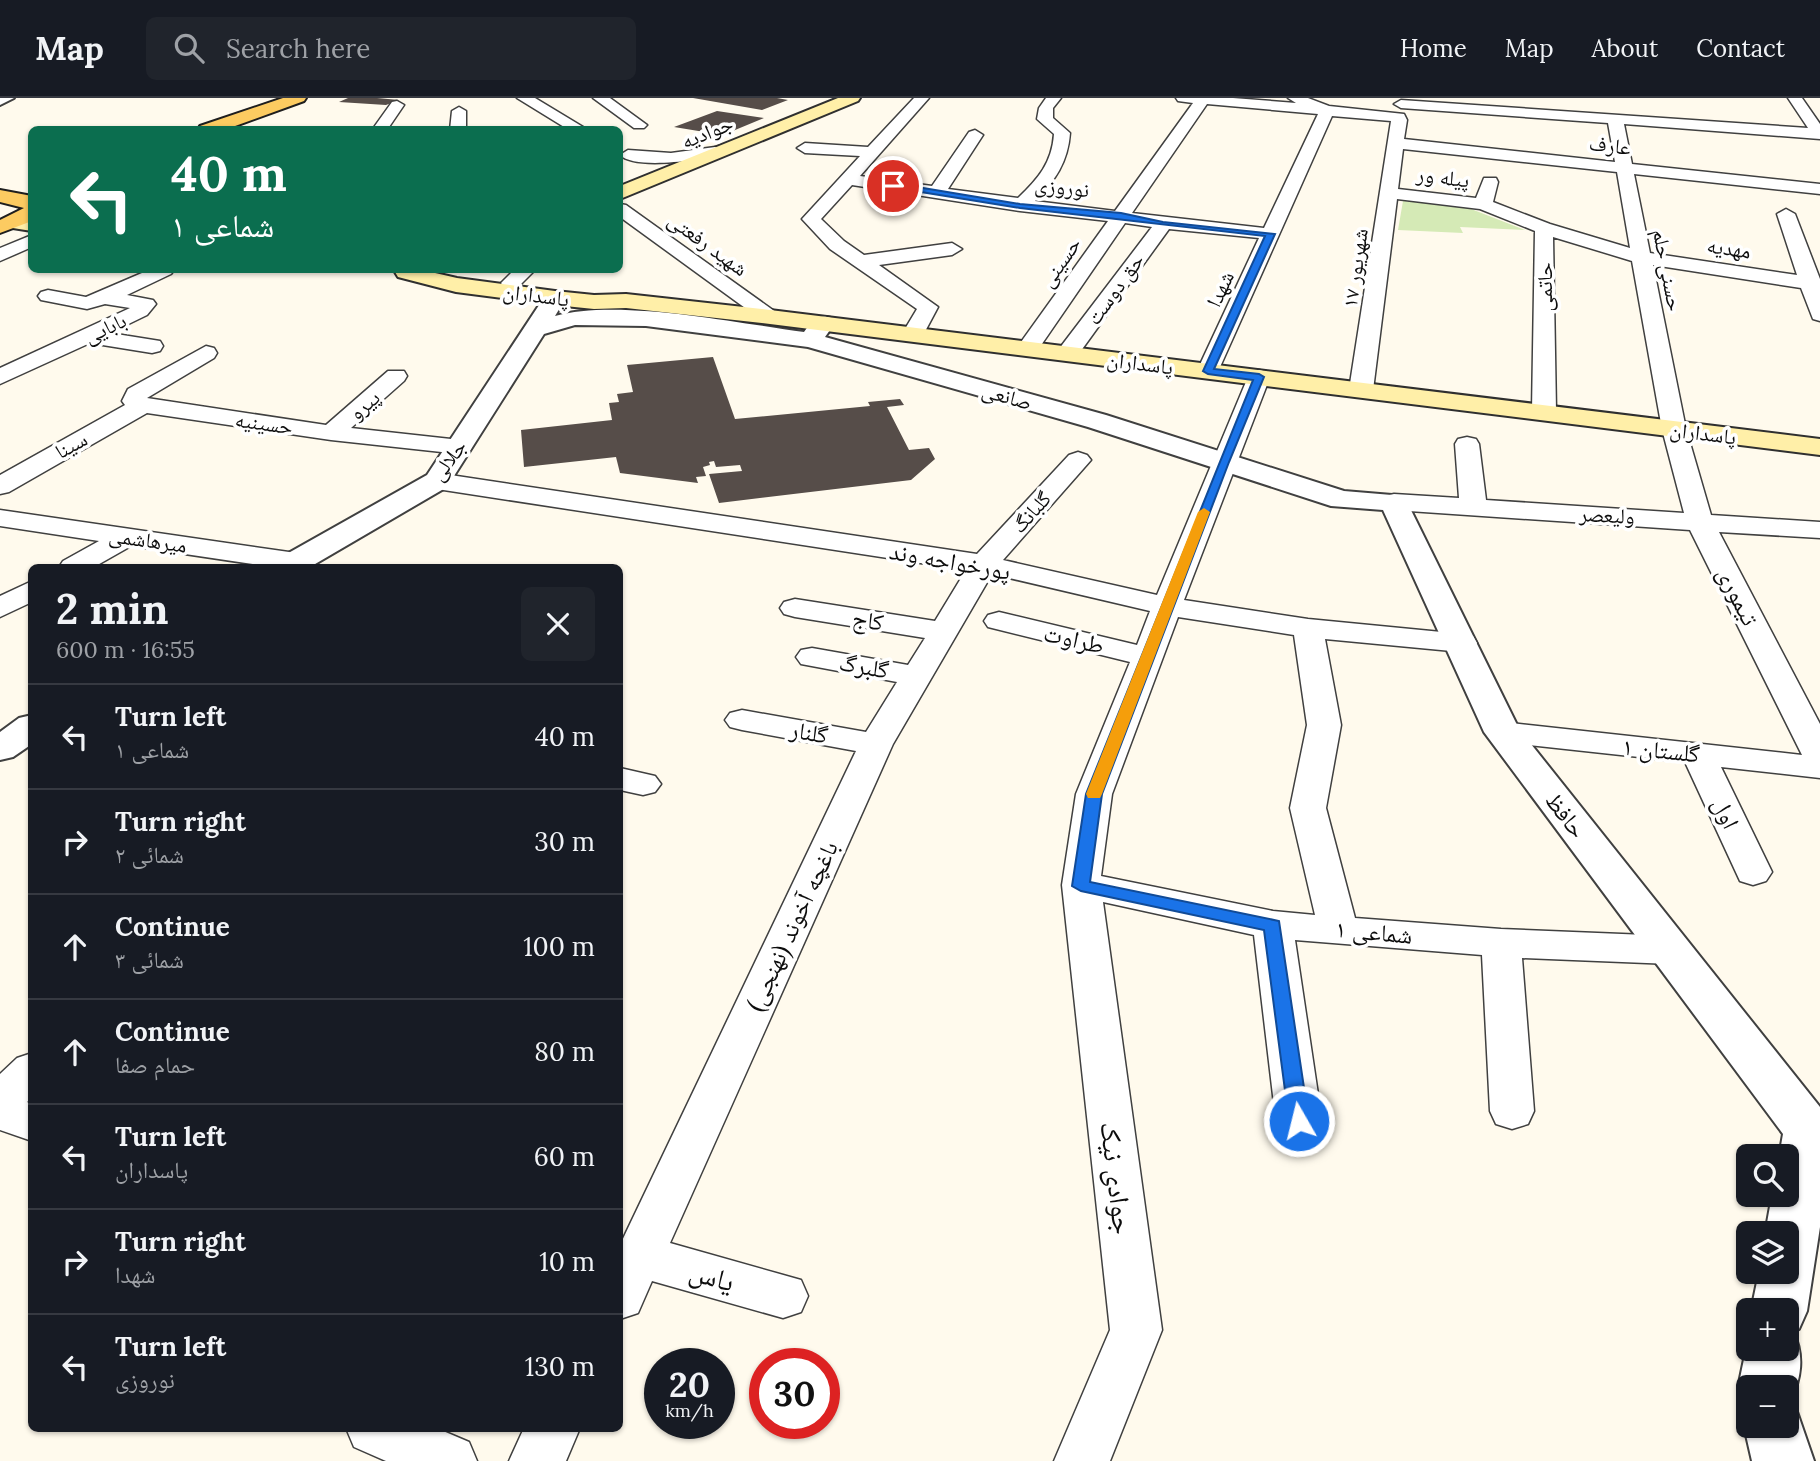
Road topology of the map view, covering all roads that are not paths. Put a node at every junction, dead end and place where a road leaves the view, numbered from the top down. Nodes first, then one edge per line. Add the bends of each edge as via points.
1 (298, 98) edge
2 (318, 98) edge
3 (524, 98) edge
4 (600, 98) edge
5 (852, 98) edge
6 (922, 98) edge
7 (1054, 98) edge
8 (1183, 98) edge
9 (1295, 98) edge
10 (1590, 98) edge
11 (1794, 98) edge
12 (1203, 100) junction
13 (397, 104) dead end
14 (1494, 104) edge
15 (1401, 106) edge
16 (1694, 107) dead end
17 (459, 111) dead end
18 (1327, 111) junction
19 (1605, 119) junction
20 (791, 122) junction
21 (218, 126) edge
22 (238, 126) edge
23 (382, 126) edge
24 (458, 126) edge
25 (574, 126) edge
26 (818, 126) dead end
27 (1703, 126) junction
28 (623, 128) edge
29 (1820, 134) edge
30 (975, 135) dead end
31 (1391, 147) junction
32 (806, 148) dead end
33 (624, 151) edge
34 (715, 152) junction
35 (873, 152) junction
36 (1497, 155) junction
37 (1750, 163) dead end
38 (1624, 170) junction
39 (849, 179) junction
40 (1754, 183) junction
41 (28, 188) edge
42 (1820, 189) edge
43 (623, 192) edge
44 (937, 192) junction
45 (1388, 193) junction
46 (0, 195) edge
47 (28, 202) edge
48 (1483, 204) junction
49 (1020, 206) junction
50 (623, 211) edge
51 (1786, 214) dead end
52 (1121, 216) junction
53 (1163, 224) junction
54 (1544, 228) junction
55 (1271, 234) junction
56 (28, 242) edge
57 (952, 249) dead end
58 (0, 255) edge
59 (1643, 258) junction
60 (862, 261) junction
61 (158, 273) edge
62 (410, 273) edge
63 (458, 273) edge
64 (518, 276) edge
65 (1814, 284) edge
66 (48, 296) dead end
67 (104, 298) junction
68 (555, 298) junction
69 (626, 300) junction
70 (1820, 315) edge
71 (770, 317) junction
72 (536, 329) junction
73 (816, 332) junction
74 (913, 334) junction
75 (87, 336) junction
76 (1027, 349) junction
77 (1067, 354) junction
78 (0, 356) edge
79 (34, 361) junction
80 (1208, 371) junction
81 (396, 376) dead end
82 (0, 377) edge
83 (1259, 377) junction
84 (1361, 390) junction
85 (143, 405) junction
86 (1544, 411) junction
87 (1674, 429) junction
88 (331, 433) junction
89 (1467, 444) dead end
90 (460, 447) junction
91 (1820, 447) edge
92 (1078, 460) dead end
93 (1223, 462) junction
94 (437, 481) junction
95 (0, 486) edge
96 (1394, 502) junction
97 (1473, 506) junction
98 (0, 518) edge
99 (1699, 520) junction
100 (1820, 530) edge
101 (127, 537) junction
102 (78, 564) edge
103 (292, 564) edge
104 (984, 564) junction
105 (28, 592) edge
106 (1168, 606) junction
107 (0, 608) edge
108 (795, 608) dead end
109 (999, 621) dead end
110 (1308, 628) junction
111 (941, 631) junction
112 (1462, 643) junction
113 (812, 657) dead end
114 (1149, 657) junction
115 (916, 676) junction
116 (742, 720) dead end
117 (28, 729) edge
118 (1503, 732) junction
119 (876, 744) junction
120 (0, 749) edge
121 (1698, 754) junction
122 (1820, 756) edge
123 (1820, 767) edge
124 (1754, 872) dead end
125 (1081, 886) junction
126 (1273, 925) junction
127 (1338, 928) junction
128 (1501, 943) junction
129 (1671, 950) junction
130 (28, 1074) edge
131 (0, 1101) edge
132 (0, 1111) edge
133 (1512, 1111) dead end
134 (1299, 1121) dead end
135 (28, 1122) edge
136 (1794, 1221) edge
137 (630, 1276) edge
138 (783, 1296) dead end
139 (382, 1432) edge
140 (551, 1432) edge
141 (1777, 1438) edge
142 (449, 1461) edge
143 (537, 1461) edge
144 (1082, 1461) edge
145 (1783, 1461) edge

1 - 21 main road
2 - 22 main road
3 - 25 street
4 - 28 street via 639,125
5 - 20 main road, جوادیه
6 - 35 street
7 - 49 street via 1045,119 1062,133 1062,154 1051,175
8 - 12 street
9 - 18 street
10 - 19 street, حسنی حلم
11 - 29 street
12 - 18 street
12 - 52 street, حسینی
13 - 23 street
14 - 15 street
14 - 19 street
15 - 18 street via 1364,120
15 - 31 street, ۱۷ شهریور
16 - 27 street
17 - 24 street
18 - 55 street, شهدا
19 - 27 street
19 - 38 street, حسنی حلم
20 - 26 street
20 - 34 main road, جوادیه
27 - 29 street
30 - 44 street
31 - 36 street, عارف
31 - 45 street, ۱۷ شهریور
32 - 35 street
33 - 34 street via 671,158
34 - 43 main road, جوادیه
35 - 39 street
36 - 38 street, عارف
36 - 48 street, پیله ور
37 - 40 street
38 - 40 street, عارف
38 - 59 street, حسنی حلم
39 - 44 street, نوروزی
39 - 60 street via 811,219 837,245
40 - 42 street, عارف
41 - 46 main road
44 - 49 street, نوروزی
45 - 48 street, پیله ور
45 - 84 street, ۱۷ شهریور
46 - 47 main road
48 - 54 street, حاتمی
49 - 52 street, نوروزی
50 - 71 street, شهید رفعتی
51 - 65 street
52 - 53 street, نوروزی
52 - 76 street, حسینی
53 - 55 street, نوروزی
53 - 77 street, حق دوست
54 - 59 street, مهدیه
54 - 86 street, حاتمی
55 - 80 street, شهدا
56 - 58 street
57 - 60 street
59 - 65 street, مهدیه
59 - 87 street, حسنی حلم
60 - 74 street via 928,307
61 - 67 street, بابایی
62 - 68 main road, پاسداران via 456,285
63 - 64 main road, پاسداران
64 - 69 main road, پاسداران
65 - 70 street
66 - 67 street via 87,303
67 - 75 street, بابایی via 146,304
68 - 69 main road, پاسداران
68 - 72 street, جلالی
69 - 71 main road, پاسداران
71 - 73 main road, پاسداران
72 - 73 street, صانعی via 574,318
72 - 90 street, جلالی
73 - 74 main road, پاسداران
73 - 93 street, صانعی
74 - 76 main road, پاسداران
75 - 79 street, بابایی
75 - 85 street via 152,345 131,357 195,359 136,394 134,401
76 - 77 main road, پاسداران
77 - 80 main road, پاسداران
78 - 79 street
79 - 82 street, بابایی
80 - 83 main road, پاسداران
81 - 88 street, پیرو
83 - 84 main road, پاسداران
83 - 93 street, جوادی نیک
84 - 86 main road, پاسداران
85 - 88 street, حسینیه
85 - 95 street, سینا
86 - 87 main road, پاسداران
87 - 91 main road, پاسداران
87 - 99 street, تیموری
88 - 90 street, حسینیه
89 - 97 street
90 - 94 street, جلالی
92 - 104 street, گلبانگ
93 - 96 street via 1341,500
93 - 106 street, جوادی نیک
94 - 103 street, جلالی
94 - 104 street, پورخواجه وند
96 - 97 street, ولیعصر
96 - 112 street, حافظ
97 - 99 street, ولیعصر
98 - 101 street, میرهاشمی
99 - 100 street, ولیعصر
99 - 122 street, تیموری
101 - 102 street
101 - 103 street, میرهاشمی
104 - 106 street, پورخواجه وند
104 - 111 street, باغچه آخوند (نهنجی)
105 - 107 street
106 - 110 street, پورخواجه وند
106 - 114 street, جوادی نیک
108 - 111 street, کاج
109 - 114 street, طراوت
110 - 112 street, پورخواجه وند
110 - 127 street via 1324,725 1308,808
111 - 115 street, باغچه آخوند (نهنجی)
112 - 118 street, حافظ
113 - 115 street, گلبرگ
114 - 125 street, جوادی نیک via 1094,794
115 - 119 street, باغچه آخوند (نهنجی)
116 - 119 street, گلنار
117 - 120 street
118 - 121 street, گلستان ۱
118 - 129 street, حافظ
119 - 137 street, باغچه آخوند (نهنجی)
121 - 123 street, گلستان ۱
121 - 124 street, اول
125 - 126 street, شماعی ۱
125 - 144 street, جوادی نیک via 1136,1330
126 - 127 street, شماعی ۱
126 - 134 street
127 - 128 street, شماعی ۱
128 - 129 street, شماعی ۱
128 - 133 street
129 - 136 street, حافظ via 1809,1130
130 - 131 street
132 - 135 street
137 - 138 street, یاس
139 - 142 street
140 - 143 street
141 - 145 street

